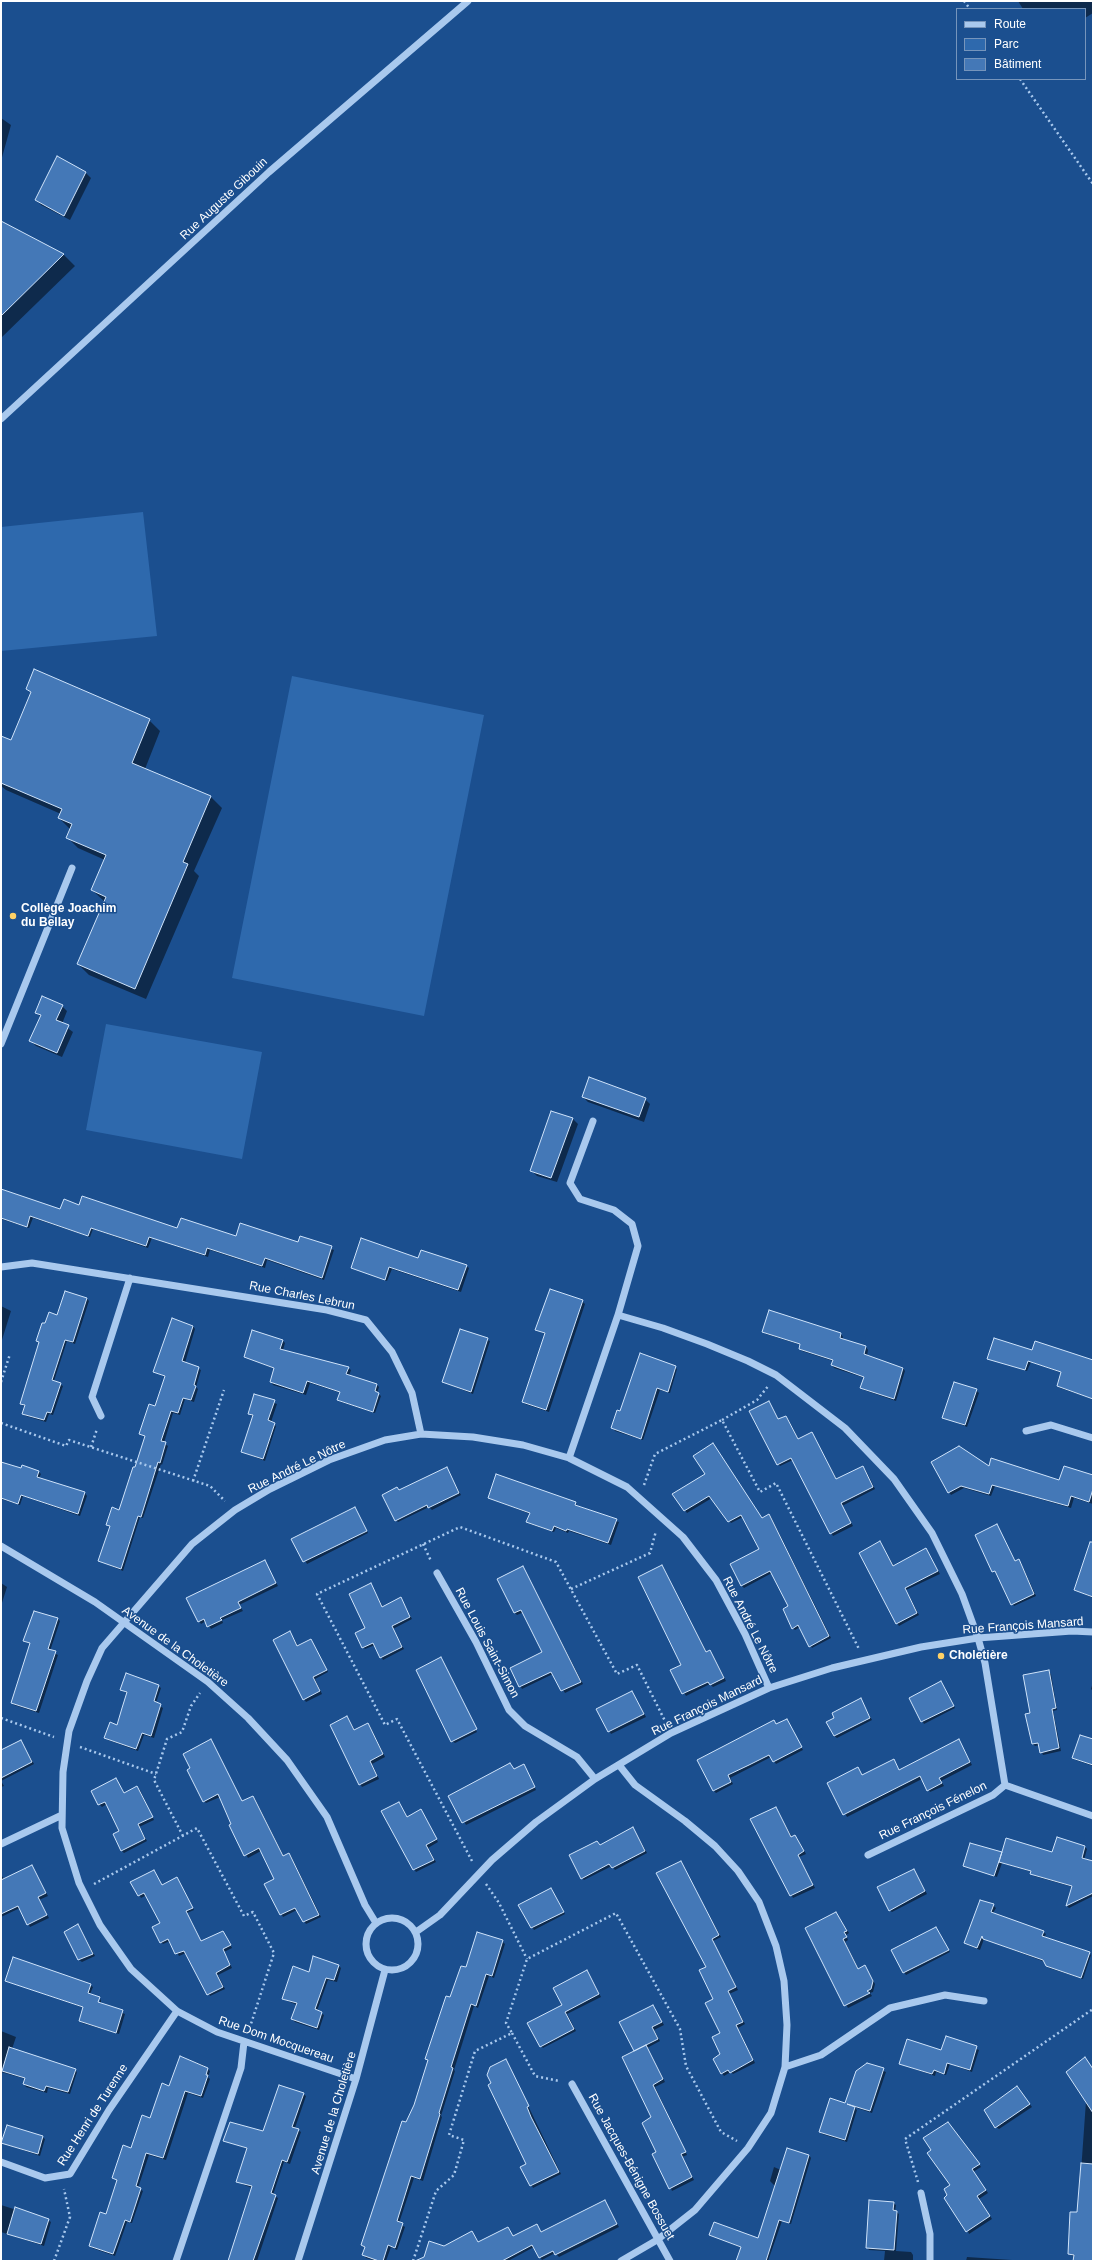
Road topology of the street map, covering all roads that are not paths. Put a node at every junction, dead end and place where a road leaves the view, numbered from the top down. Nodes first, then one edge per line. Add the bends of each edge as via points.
1 (468, 1) edge
2 (1, 419) edge
3 (72, 868) dead end
4 (1, 1044) edge
5 (593, 1121) dead end
6 (1, 1267) edge
7 (130, 1278) junction
8 (618, 1315) junction
9 (101, 1416) road end
10 (1026, 1430) dead end
11 (421, 1434) junction
12 (1093, 1438) edge
13 (569, 1458) junction
14 (1, 1546) edge
15 (437, 1573) road end
16 (124, 1623) junction
17 (1093, 1632) edge
18 (978, 1638) junction
19 (769, 1688) junction
20 (619, 1765) junction
21 (595, 1780) junction
22 (1005, 1784) junction
23 (62, 1815) junction
24 (1093, 1816) edge
25 (1, 1844) edge
26 (868, 1855) dead end
27 (376, 1923) junction
28 (416, 1932) junction
29 (385, 1970) junction
30 (984, 2001) dead end
31 (177, 2011) junction
32 (244, 2042) junction
33 (785, 2067) junction
34 (356, 2079) junction
35 (572, 2084) road end
36 (1, 2162) edge
37 (921, 2193) road end
38 (657, 2240) junction
39 (300, 2260) edge
40 (176, 2261) edge
41 (621, 2261) edge
42 (670, 2261) edge
43 (930, 2261) edge

1 - 2 street, Rue Auguste Gibouin via 269,172
3 - 4 street
5 - 8 street via 570,1183 580,1199 614,1210 632,1224 638,1246
6 - 7 street, Rue Charles Lebrun via 32,1263
7 - 9 street via 92,1397
7 - 11 street, Rue Charles Lebrun via 327,1310 366,1320 392,1352 412,1393
8 - 13 street
8 - 18 street, Rue François Fénelon via 663,1328 748,1361 776,1375 845,1428 894,1479 932,1533 962,1594
10 - 12 street via 1051,1425
11 - 13 street, Rue André Le Nôtre via 473,1436 516,1443
11 - 16 street, Rue André Le Nôtre via 385,1440 329,1460 270,1489 235,1510 192,1544
13 - 19 street, Rue André Le Nôtre via 627,1487 683,1537 716,1580 745,1634
14 - 16 street, Avenue de la Choletière via 95,1602
15 - 21 street, Rue Louis Saint-Simon via 476,1642 509,1710 525,1726 577,1758
16 - 23 street, Rue Dom Mocquereau via 102,1648 86,1681 69,1731 63,1772
16 - 27 street, Avenue de la Choletière via 208,1682 248,1718 288,1760 323,1811 365,1905
17 - 18 street, Rue François Mansard via 1072,1631
18 - 19 street, Rue François Mansard via 864,1660
18 - 22 street, Rue François Fénelon via 985,1663
19 - 20 street, Rue François Mansard via 671,1733
20 - 21 street, Rue François Mansard
20 - 33 street via 635,1785 715,1846 738,1871 759,1902 776,1946 784,1981 787,2025
21 - 28 street, Rue François Mansard via 536,1822 492,1860 440,1915
22 - 24 street, Rue François Fénelon
22 - 26 street, Rue François Fénelon via 993,1795
23 - 25 street
23 - 31 street, Rue Dom Mocquereau via 62,1828 82,1890 100,1925 131,1969
27 - 28 street via 382,1919 398,1918
27 - 29 street via 366,1937 367,1953 371,1961
28 - 29 street via 418,1949 415,1958 402,1969
29 - 34 street, Avenue de la Choletière
30 - 33 street via 945,1995 890,2008 821,2055
31 - 32 street, Rue Dom Mocquereau via 217,2032
31 - 36 street, Rue Henri de Turenne via 109,2110 70,2174 45,2178
32 - 34 street, Rue Dom Mocquereau
32 - 40 street via 241,2068
33 - 38 street via 771,2112 748,2148 695,2210
34 - 39 street, Avenue de la Choletière
35 - 38 street, Rue Jacques-Bénigne Bossuet
37 - 43 street via 930,2234
38 - 41 street
38 - 42 street, Rue Jacques-Bénigne Bossuet

